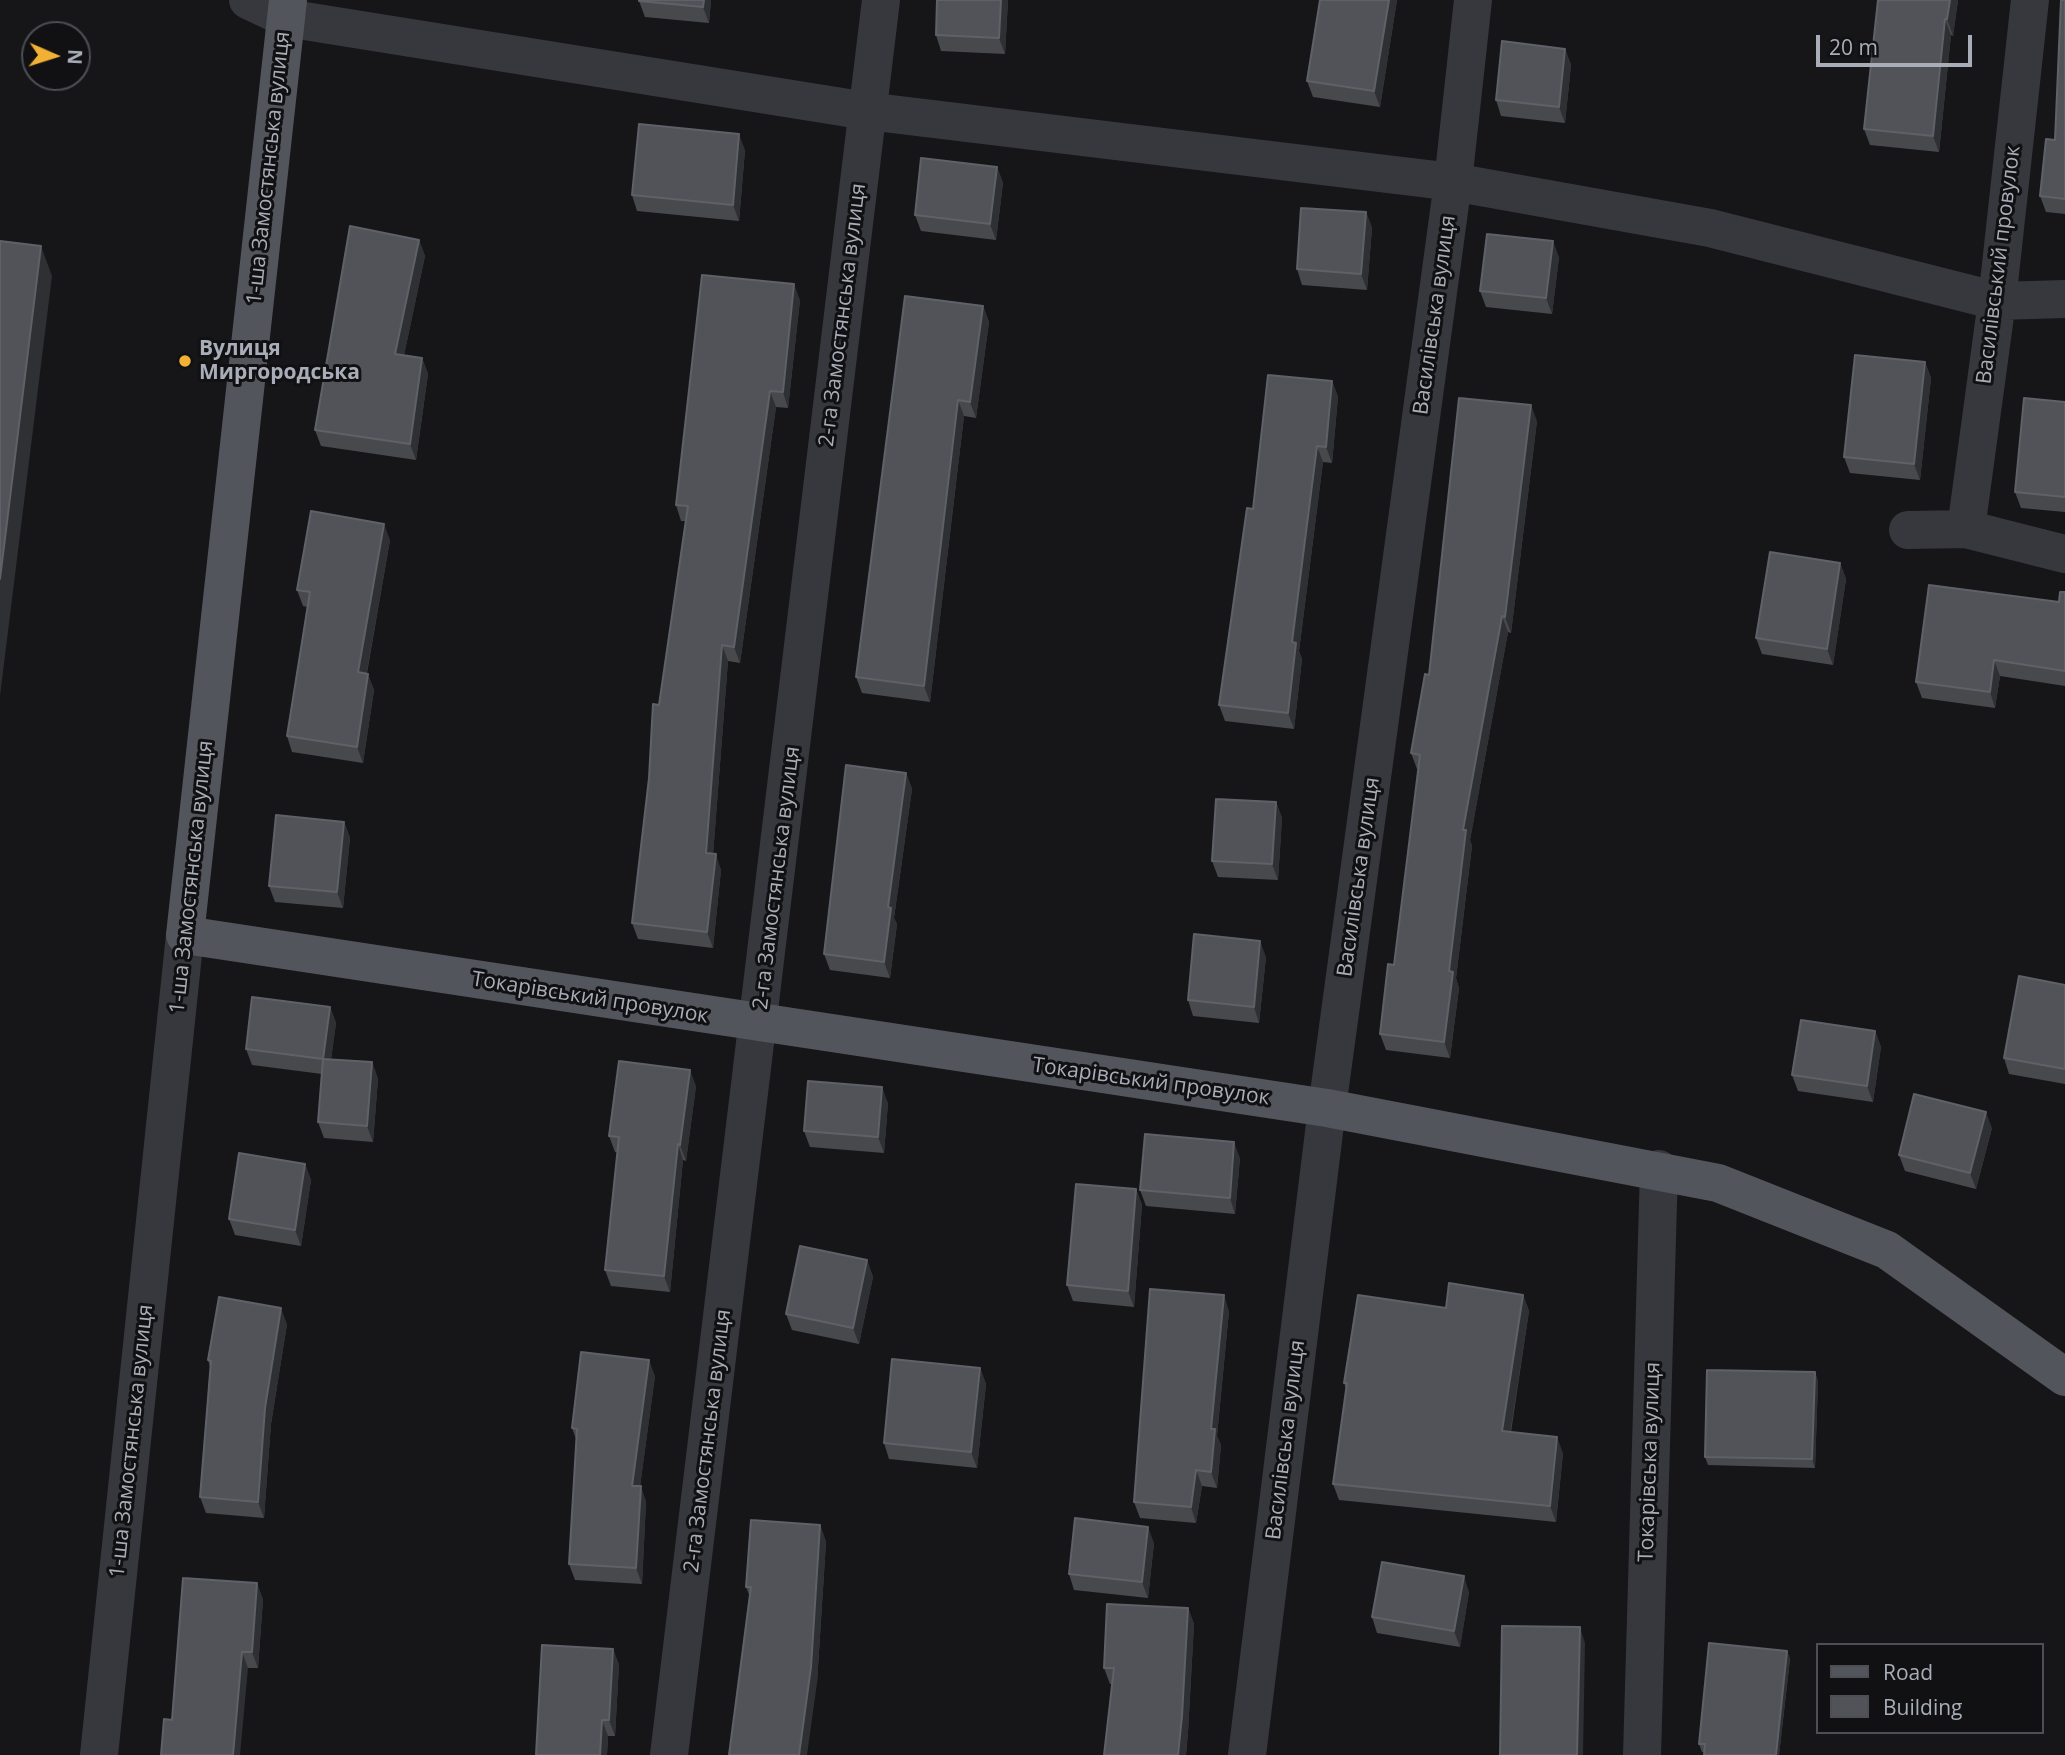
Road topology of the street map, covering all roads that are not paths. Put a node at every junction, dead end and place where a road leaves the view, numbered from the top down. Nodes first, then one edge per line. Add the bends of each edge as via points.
1 (248, 0) edge
2 (881, 0) edge
3 (1474, 0) edge
4 (2030, 0) edge
5 (287, 9) edge
6 (867, 111) junction
7 (1453, 183) junction
8 (2065, 299) edge
9 (1997, 301) junction
10 (1966, 529) junction
11 (1908, 530) dead end
12 (2065, 554) edge
13 (185, 935) junction
14 (760, 1025) junction
15 (1327, 1108) junction
16 (1659, 1169) junction
17 (2065, 1377) edge
18 (99, 1755) edge
19 (669, 1755) edge
20 (1247, 1755) edge
21 (1642, 1755) edge

1 - 5 street
2 - 6 street, 2-га Замостянська вулиця
3 - 7 street, Василівська вулиця
4 - 9 street, Василівський провулок
5 - 6 street
5 - 13 main road, 1-ша Замостянська вулиця
6 - 7 street
6 - 14 street, 2-га Замостянська вулиця
7 - 9 street via 1710,229
7 - 15 street, Василівська вулиця
8 - 9 street
9 - 10 street, Василівський провулок
10 - 11 street
10 - 12 street
13 - 14 main road, Токарівський провулок
13 - 18 street, 1-ша Замостянська вулиця
14 - 15 main road, Токарівський провулок
14 - 19 street, 2-га Замостянська вулиця
15 - 16 main road, Токарівський провулок
15 - 20 street, Василівська вулиця
16 - 17 main road, Токарівський провулок via 1718,1183 1887,1250
16 - 21 street, Токарівська вулиця

